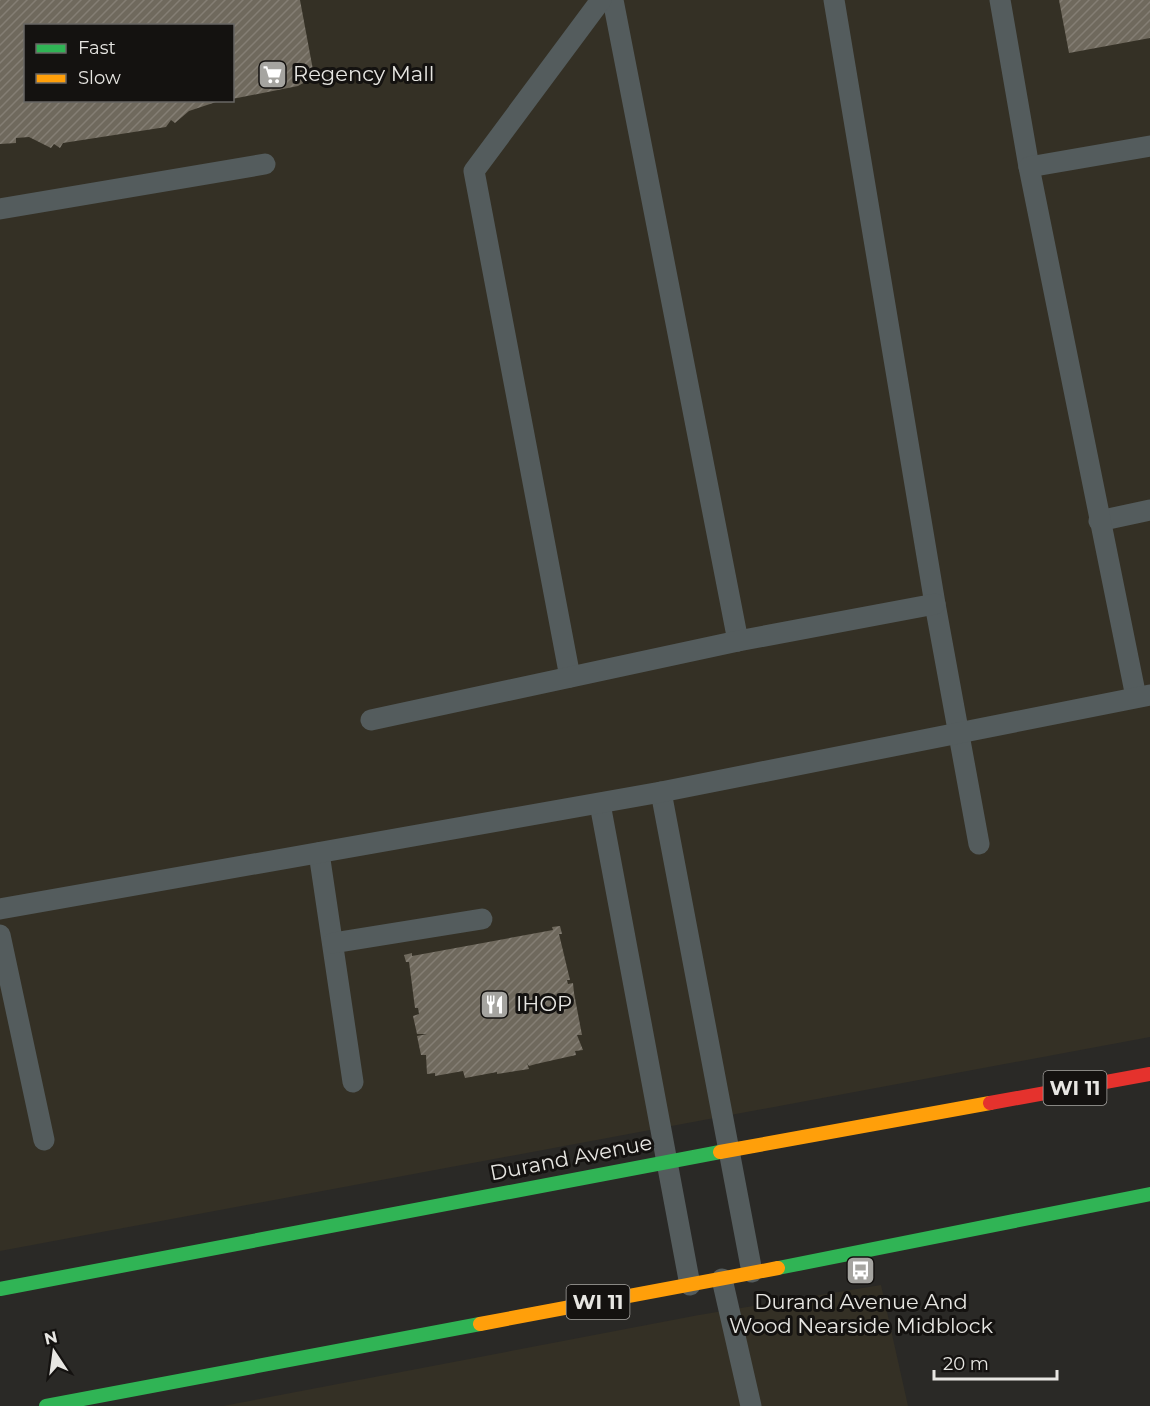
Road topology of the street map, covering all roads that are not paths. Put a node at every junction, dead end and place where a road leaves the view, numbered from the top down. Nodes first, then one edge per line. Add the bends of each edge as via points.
1 (601, 0) edge
2 (613, 0) edge
3 (834, 0) edge
4 (1000, 0) edge
5 (1150, 146) edge
6 (265, 164) dead end
7 (1029, 167) junction
8 (0, 209) edge
9 (1150, 510) edge
10 (1099, 521) junction
11 (935, 603) junction
12 (738, 641) junction
13 (570, 677) junction
14 (1143, 696) edge
15 (371, 720) dead end
16 (958, 734) junction
17 (662, 792) junction
18 (600, 804) junction
19 (980, 844) dead end
20 (319, 853) junction
21 (0, 909) edge
22 (482, 919) dead end
23 (0, 935) edge
24 (333, 943) junction
25 (1150, 1074) edge
26 (353, 1082) dead end
27 (44, 1140) dead end
28 (728, 1151) junction
29 (669, 1161) junction
30 (1150, 1194) edge
31 (752, 1272) junction
32 (722, 1279) junction
33 (690, 1285) junction
34 (0, 1289) edge
35 (46, 1406) edge
36 (751, 1406) edge

1 - 13 lane via 474,171
2 - 12 lane
3 - 11 lane
4 - 7 lane
5 - 7 lane
6 - 8 lane
7 - 10 lane
9 - 10 lane
10 - 14 lane
11 - 12 lane
11 - 16 lane
12 - 13 lane
13 - 15 lane
14 - 16 lane
16 - 17 lane
16 - 19 lane
17 - 18 lane
17 - 28 lane
18 - 20 lane
18 - 29 lane
20 - 21 lane
20 - 24 lane
22 - 24 lane
23 - 27 lane
24 - 26 lane
25 - 28 main road, Durand Avenue / WI 11
28 - 29 main road, Durand Avenue / WI 11
28 - 31 lane
29 - 33 lane
29 - 34 main road, Durand Avenue / WI 11
30 - 31 main road, WI 11
31 - 32 main road, WI 11
32 - 33 main road, WI 11
32 - 36 lane
33 - 35 main road, WI 11

